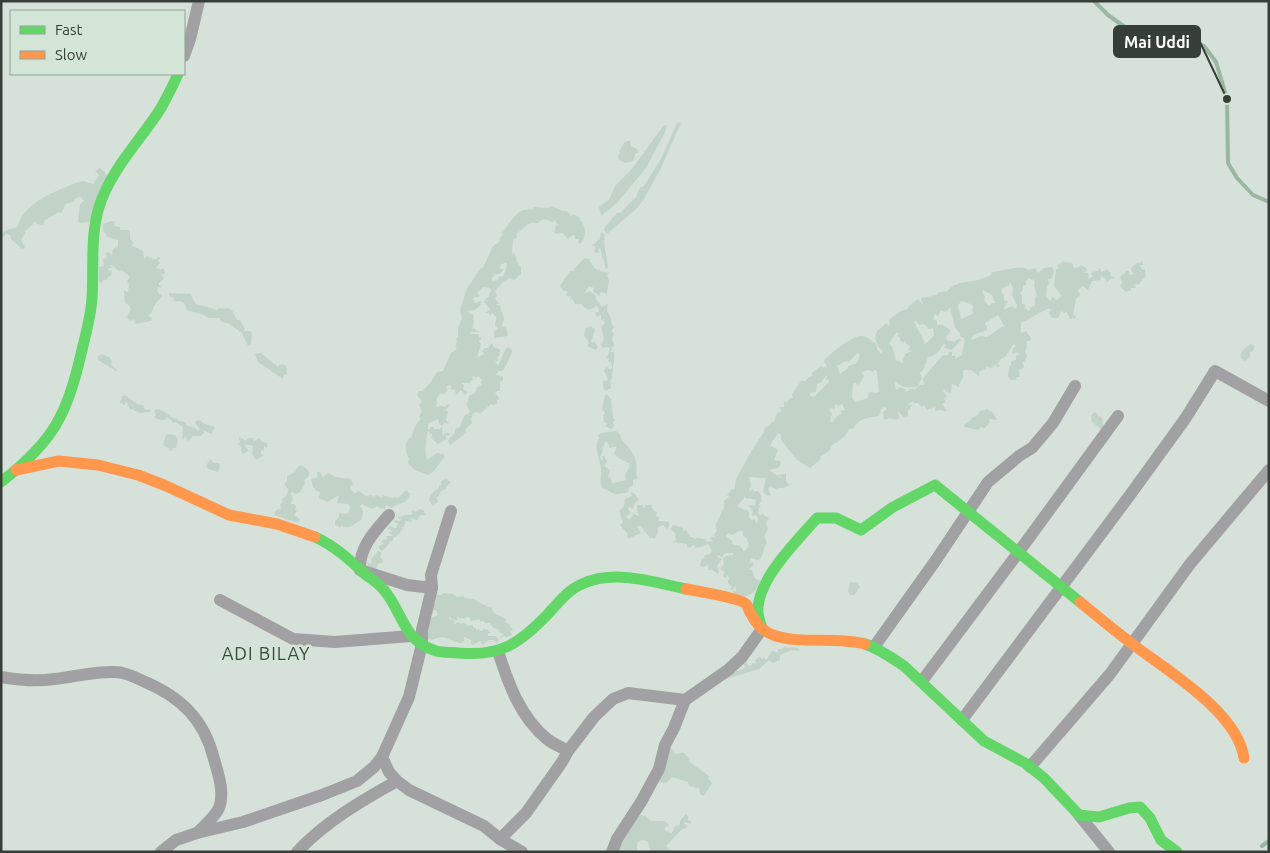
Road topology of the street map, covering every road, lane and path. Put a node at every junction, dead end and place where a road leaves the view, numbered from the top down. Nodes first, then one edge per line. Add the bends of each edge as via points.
1 (199, 1) edge
2 (185, 53) edge
3 (178, 75) edge
4 (1075, 386) dead end
5 (1269, 401) edge
6 (1118, 416) dead end
7 (16, 470) junction
8 (1269, 470) edge
9 (1, 482) edge
10 (451, 511) dead end
11 (967, 512) junction
12 (390, 515) dead end
13 (1018, 553) junction
14 (360, 570) junction
15 (1062, 587) junction
16 (432, 588) junction
17 (220, 600) dead end
18 (762, 629) junction
19 (411, 636) junction
20 (422, 644) junction
21 (1132, 644) junction
22 (874, 647) junction
23 (498, 651) junction
24 (1, 677) edge
25 (922, 681) junction
26 (685, 700) junction
27 (962, 720) junction
28 (568, 751) junction
29 (382, 757) junction
30 (1244, 758) dead end
31 (1030, 766) junction
32 (397, 781) junction
33 (1079, 815) junction
34 (197, 833) junction
35 (500, 839) junction
36 (161, 852) edge
37 (297, 852) edge
38 (522, 852) edge
39 (612, 852) edge
40 (1109, 852) edge
41 (1177, 852) edge

1 - 2 street
3 - 7 street via 172,89 126,155 99,207 93,236 92,301 76,377 64,412 39,449
4 - 11 street via 1053,423 1032,448 988,482
5 - 15 street via 1215,371 1185,419
6 - 13 street
7 - 9 street
7 - 14 street via 59,460 138,475 229,515 306,533 328,543
8 - 21 street via 1190,564
10 - 16 street via 431,576
11 - 13 street
11 - 18 street via 935,485 892,507 861,530 855,530 840,519 817,518 771,575 758,614
11 - 22 street
12 - 14 street via 372,534 360,560
13 - 15 street
13 - 25 street
14 - 16 street via 407,585
14 - 19 street via 384,590
15 - 21 street
15 - 27 street
16 - 20 street
17 - 19 street via 293,639 335,642
18 - 22 street via 775,635 854,641
18 - 23 street via 746,604 738,600 635,578 607,577 582,584 568,593 532,631 515,644
18 - 26 street via 728,670
19 - 20 street
20 - 23 street via 437,651 470,654
20 - 29 street via 410,696
21 - 30 street via 1219,712 1242,745
21 - 31 street
22 - 25 street
23 - 28 street via 510,686 534,727 548,740
24 - 34 street via 26,681 53,680 116,672 151,684 188,708 202,727 213,754 221,796 219,808
25 - 27 street
26 - 28 street via 628,693 613,700 594,717
26 - 39 street via 665,745 659,769
27 - 31 street via 986,743
28 - 35 street via 526,812
29 - 32 street
29 - 34 street via 357,781 243,822
31 - 33 street
32 - 35 street via 484,826
32 - 37 street via 355,805 311,837
33 - 40 street
33 - 41 street via 1101,817 1131,805 1140,807 1150,818 1161,840
34 - 36 street via 176,840
35 - 38 street

